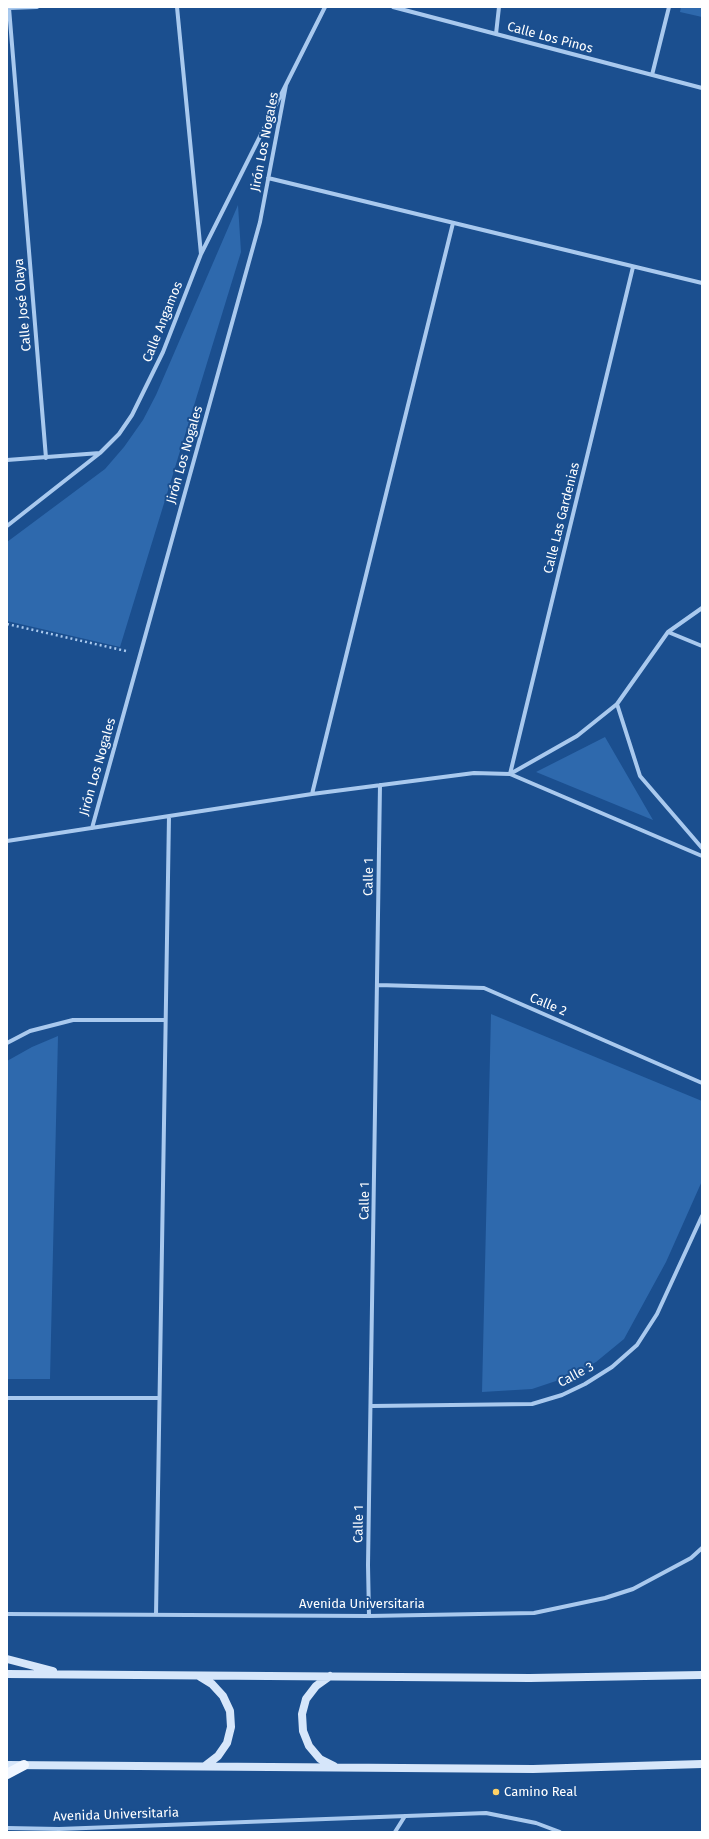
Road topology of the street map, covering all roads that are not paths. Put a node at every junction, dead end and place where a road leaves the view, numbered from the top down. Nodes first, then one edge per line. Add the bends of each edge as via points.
1 (37, 7) edge
2 (177, 7) edge
3 (325, 7) edge
4 (393, 7) edge
5 (499, 7) edge
6 (669, 7) edge
7 (8, 8) edge
8 (496, 34) junction
9 (652, 75) junction
10 (286, 85) junction
11 (702, 88) edge
12 (268, 178) junction
13 (453, 223) junction
14 (201, 254) junction
15 (633, 267) junction
16 (702, 283) edge
17 (100, 453) junction
18 (46, 458) junction
19 (7, 460) edge
20 (7, 526) edge
21 (702, 608) edge
22 (668, 632) junction
23 (702, 646) edge
24 (617, 704) junction
25 (510, 774) junction
26 (380, 785) junction
27 (312, 794) junction
28 (169, 816) junction
29 (92, 828) junction
30 (7, 841) edge
31 (702, 848) edge
32 (702, 856) edge
33 (378, 985) junction
34 (165, 1020) junction
35 (7, 1043) edge
36 (702, 1083) edge
37 (702, 1216) edge
38 (7, 1398) edge
39 (159, 1398) junction
40 (372, 1406) junction
41 (702, 1548) edge
42 (7, 1614) edge
43 (156, 1615) junction
44 (369, 1616) junction
45 (7, 1659) edge
46 (7, 1674) edge
47 (65, 1675) junction
48 (702, 1675) edge
49 (198, 1676) junction
50 (330, 1676) junction
51 (702, 1764) edge
52 (7, 1765) edge
53 (24, 1765) junction
54 (205, 1766) junction
55 (335, 1767) junction
56 (7, 1774) edge
57 (405, 1816) junction
58 (7, 1828) edge
59 (58, 1831) edge
60 (395, 1832) edge
61 (560, 1832) edge

1 - 7 street
2 - 14 street
3 - 10 street, Calle Angamos
4 - 8 street, Calle Los Pinos
5 - 8 street
6 - 9 street
7 - 18 street, Calle José Olaya
8 - 9 street, Calle Los Pinos
9 - 11 street, Calle Los Pinos
10 - 12 street, Jirón Los Nogales
10 - 14 street, Calle Angamos
12 - 13 street
12 - 29 street, Jirón Los Nogales via 260,222
13 - 15 street
13 - 27 street
14 - 17 street, Calle Angamos via 163,352 132,415 119,434
15 - 16 street
15 - 25 street, Calle Las Gardenias
17 - 18 street
17 - 20 street, Calle Angamos
18 - 19 street
21 - 22 street
22 - 23 street
22 - 24 street
24 - 25 street via 577,736
24 - 31 street via 640,776
25 - 26 street via 474,773
25 - 32 street
26 - 27 street
26 - 33 street, Calle 1
27 - 28 street
28 - 29 street
28 - 34 street
29 - 30 street
33 - 36 street, Calle 2 via 484,988
33 - 40 street, Calle 1
34 - 35 street via 74,1020 30,1031
34 - 39 street
37 - 40 street, Calle 3 via 657,1314 637,1345 585,1384 562,1395 532,1404
38 - 39 street
39 - 43 street
40 - 44 street, Calle 1
41 - 44 street, Avenida Universitaria via 691,1558 633,1589 605,1598 534,1613
42 - 43 street, Avenida Universitaria
43 - 44 street, Avenida Universitaria
45 - 47 main road
46 - 47 main road
47 - 49 main road
48 - 50 main road via 530,1678
49 - 50 main road
49 - 54 main road via 212,1684 223,1696 230,1711 231,1727 227,1743 218,1756
50 - 55 main road via 316,1686 306,1699 302,1714 302,1731 309,1746 320,1759
51 - 55 main road via 533,1770
52 - 53 main road
53 - 54 main road
53 - 56 main road
54 - 55 main road
57 - 59 street, Avenida Universitaria
57 - 60 street
57 - 61 street, Avenida Universitaria via 486,1813 536,1823
58 - 59 street, Avenida Universitaria

